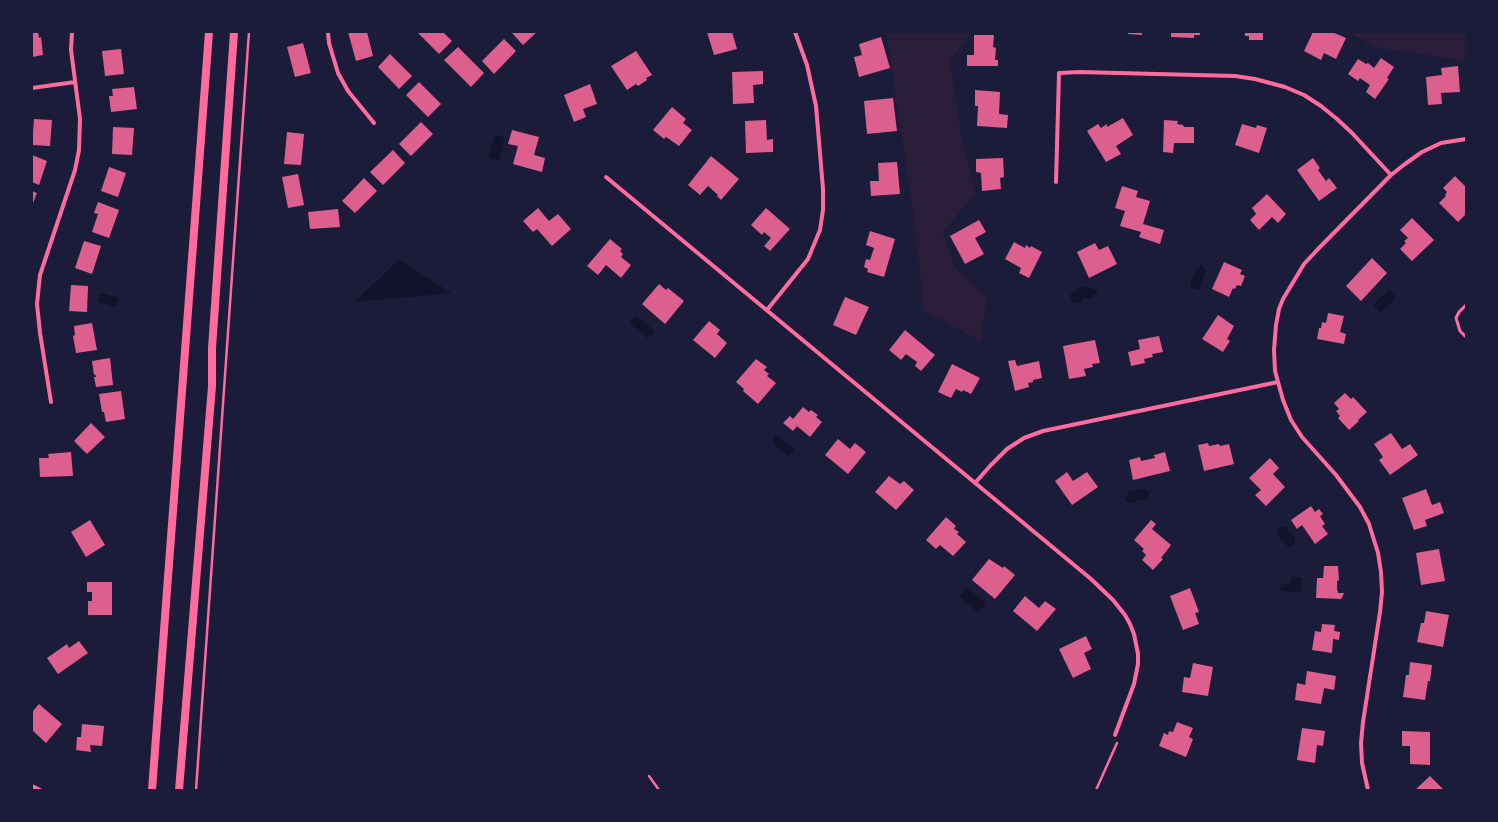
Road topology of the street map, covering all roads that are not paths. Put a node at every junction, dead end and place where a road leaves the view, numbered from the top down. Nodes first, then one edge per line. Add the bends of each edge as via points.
1 (72, 32) edge
2 (209, 32) edge
3 (234, 32) edge
4 (328, 32) edge
5 (795, 32) edge
6 (75, 82) junction
7 (32, 88) edge
8 (374, 123) dead end
9 (1466, 139) edge
10 (1391, 175) junction
11 (606, 177) dead end
12 (1056, 182) dead end
13 (1466, 305) edge
14 (767, 310) junction
15 (1466, 337) edge
16 (1278, 382) junction
17 (51, 402) dead end
18 (975, 483) junction
19 (1115, 735) road end
20 (32, 786) edge
21 (40, 790) edge
22 (152, 790) edge
23 (179, 790) edge
24 (1368, 790) edge

1 - 6 street via 71,50
2 - 22 main road
3 - 23 main road via 212,348 212,386
4 - 8 street via 338,73 348,91
5 - 14 street via 808,65 816,106 823,210 820,230 808,259
6 - 7 street
6 - 17 street via 80,119 79,150 39,284 40,333
9 - 10 street via 1441,143 1422,152
10 - 12 street via 1337,119 1304,95 1285,87 1235,76 1080,72 1059,73
10 - 16 street via 1304,264 1292,282 1279,309 1276,325 1274,350
11 - 14 street
13 - 15 lane via 1456,318 1460,331
14 - 18 street
16 - 18 street via 1043,431 1024,438 1007,449
16 - 24 street via 1291,420 1360,507 1369,524 1378,553 1382,592 1361,743
18 - 19 street via 1090,579 1113,600 1125,616 1134,634 1138,664 1134,684
20 - 21 street

